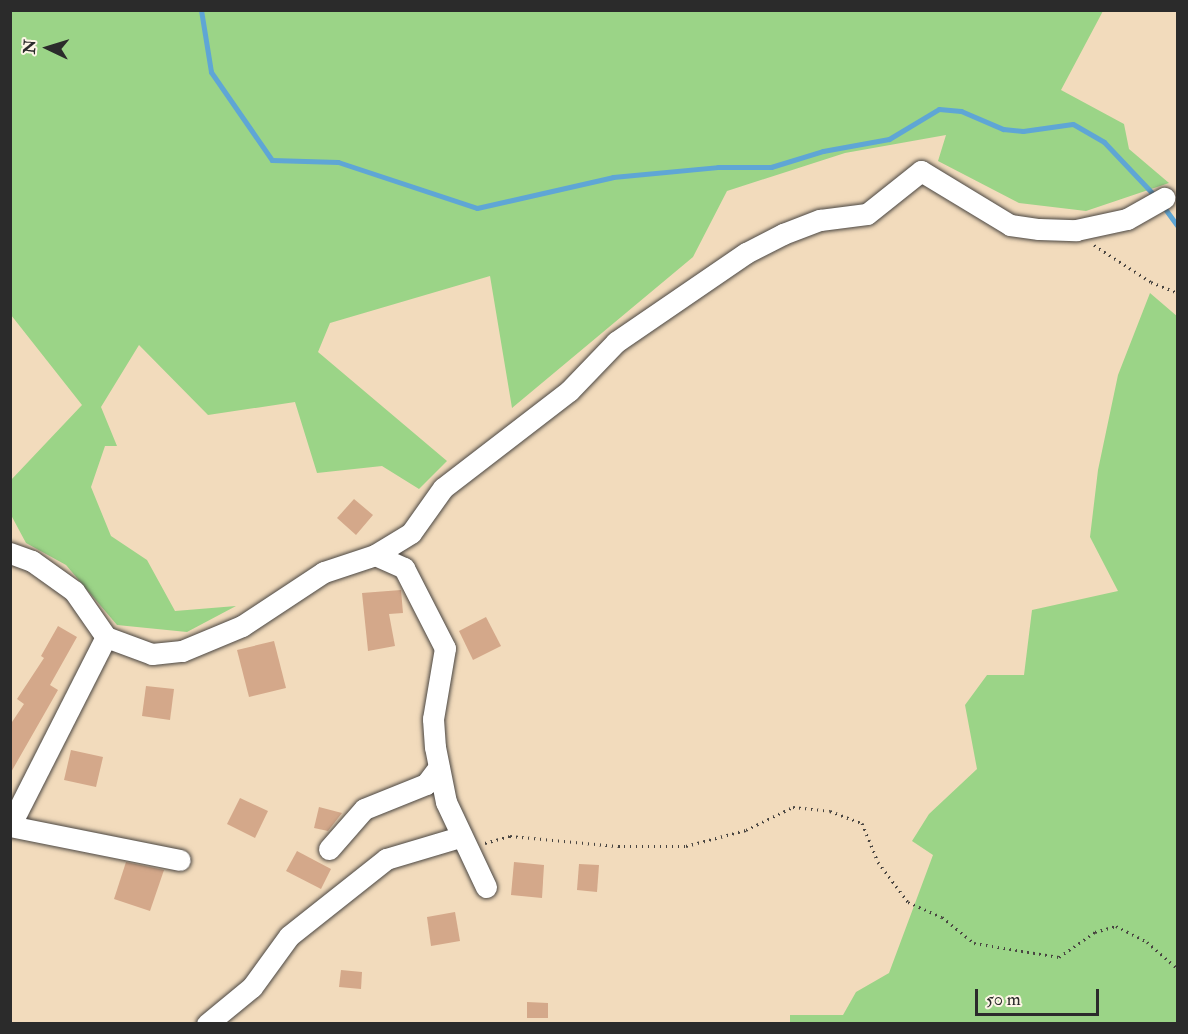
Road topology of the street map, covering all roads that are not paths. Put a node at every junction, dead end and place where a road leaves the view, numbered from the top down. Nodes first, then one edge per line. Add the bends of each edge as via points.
1 (1164, 198) dead end
2 (10, 553) edge
3 (375, 555) junction
4 (106, 637) junction
5 (439, 767) junction
6 (10, 826) edge
7 (463, 843) junction
8 (329, 849) dead end
9 (180, 860) dead end
10 (486, 887) dead end
11 (207, 1023) edge

1 - 3 street via 1127,219 1076,230 1010,225 921,171 867,214 820,220 746,254 616,342 569,391 443,488 411,533
2 - 4 street via 32,561 74,591
3 - 4 street via 324,572 242,626 182,651 152,654
3 - 5 street via 404,568 445,648 433,719
4 - 6 street
5 - 7 street via 446,802
5 - 8 street via 426,784 364,808
6 - 9 street
7 - 10 street
7 - 11 street via 386,859 289,936 252,987

